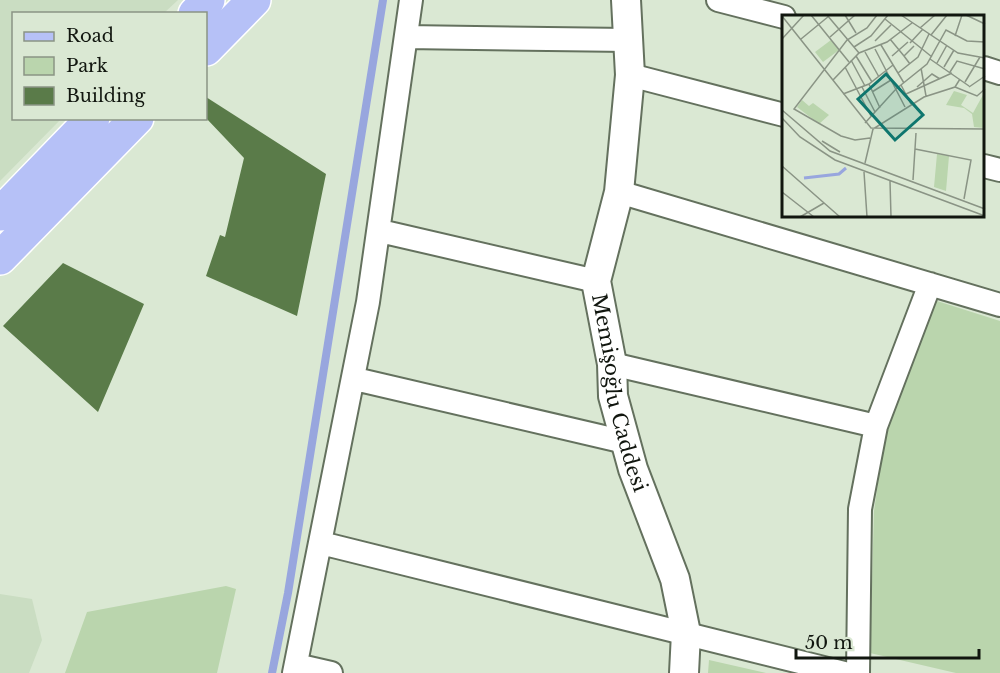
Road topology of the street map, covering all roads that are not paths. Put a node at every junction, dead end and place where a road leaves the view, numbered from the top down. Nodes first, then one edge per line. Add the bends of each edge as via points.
1 (208, 0) edge
2 (254, 0) edge
3 (411, 0) edge
4 (626, 0) edge
5 (718, 0) edge
6 (197, 12) edge
7 (782, 16) edge
8 (406, 36) junction
9 (628, 40) junction
10 (207, 48) edge
11 (985, 68) edge
12 (1000, 73) edge
13 (630, 75) junction
14 (782, 114) edge
15 (91, 120) edge
16 (135, 120) edge
17 (985, 166) edge
18 (1000, 170) edge
19 (619, 192) junction
20 (0, 214) edge
21 (380, 231) junction
22 (0, 258) edge
23 (596, 281) junction
24 (930, 284) junction
25 (1000, 305) edge
26 (612, 364) junction
27 (355, 379) junction
28 (876, 426) junction
29 (626, 442) junction
30 (321, 543) junction
31 (686, 633) junction
32 (295, 669) edge
33 (330, 673) edge
34 (684, 673) edge
35 (844, 673) edge
36 (858, 673) edge

1 - 6 main road
2 - 10 main road
3 - 8 street
4 - 9 street, Memişoğlu Caddesi
5 - 7 street
8 - 9 street
8 - 21 street
9 - 13 street, Memişoğlu Caddesi
11 - 12 street
13 - 14 street
13 - 19 street, Memişoğlu Caddesi
15 - 20 main road
16 - 22 main road
17 - 18 street
19 - 23 street, Memişoğlu Caddesi
19 - 24 street
21 - 23 street
21 - 27 street
23 - 26 street, Memişoğlu Caddesi
24 - 25 street
24 - 28 street
26 - 28 street
26 - 29 street, Memişoğlu Caddesi via 613,396
27 - 29 street
27 - 30 street
28 - 36 street via 860,509
29 - 31 street, Memişoğlu Caddesi via 675,579
30 - 31 street
30 - 32 street
31 - 34 street, Memişoğlu Caddesi
31 - 35 street
32 - 33 street

